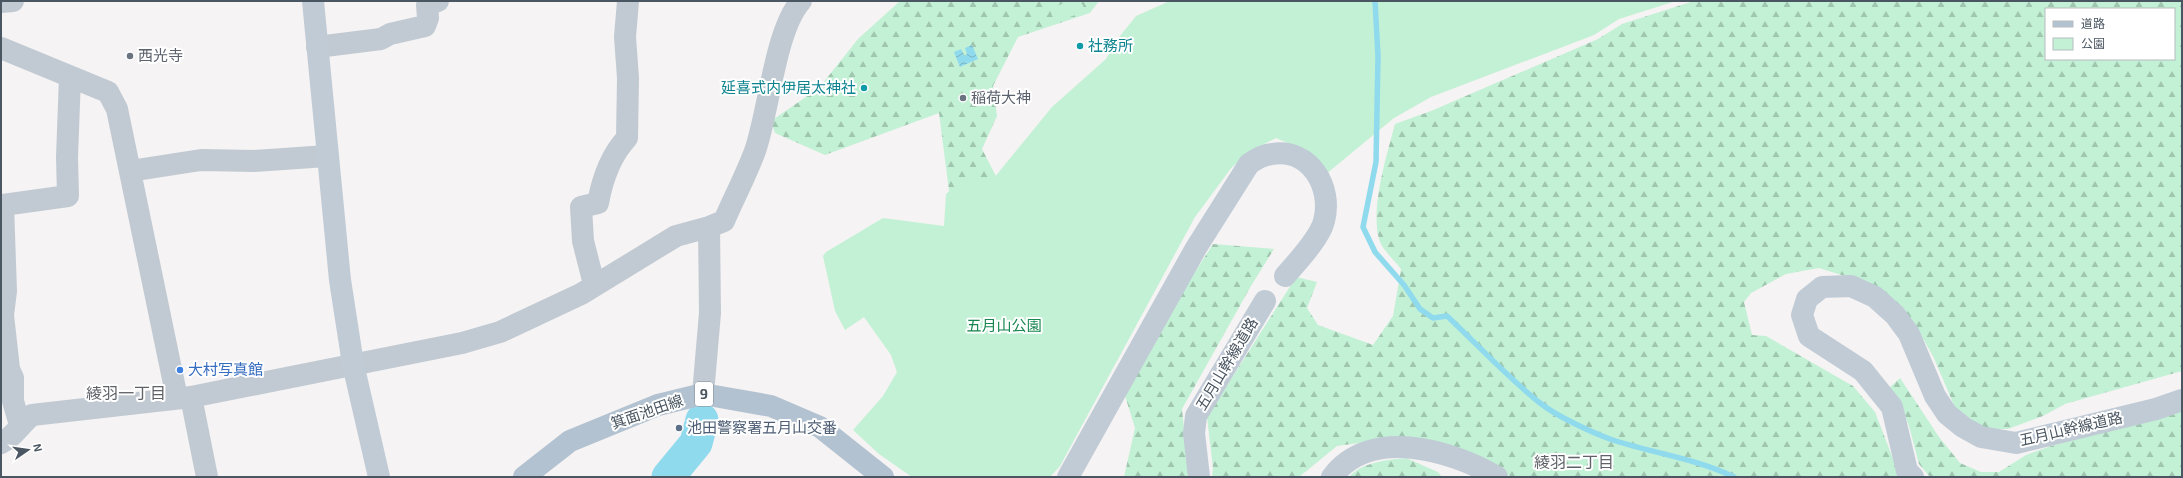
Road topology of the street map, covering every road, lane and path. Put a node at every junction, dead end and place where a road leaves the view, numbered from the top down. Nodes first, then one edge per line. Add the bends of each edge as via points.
1 (13, 1) edge
2 (313, 1) edge
3 (438, 1) edge
4 (628, 1) edge
5 (1, 2) edge
6 (796, 3) edge
7 (1, 48) edge
8 (317, 48) junction
9 (70, 77) junction
10 (327, 156) junction
11 (130, 171) junction
12 (709, 227) junction
13 (594, 284) junction
14 (2, 315) edge
15 (353, 364) junction
16 (702, 394) junction
17 (184, 397) junction
18 (2182, 400) edge
19 (20, 425) junction
20 (1, 444) edge
21 (206, 477) edge
22 (379, 477) edge
23 (524, 477) edge
24 (883, 477) edge
25 (1068, 477) edge
26 (1200, 477) edge
27 (1332, 477) edge
28 (1497, 477) edge
29 (1913, 477) edge

1 - 5 street
2 - 8 street
3 - 8 street via 428,5 425,26 390,34 381,39
4 - 13 street via 625,37 628,78 627,138 618,147 601,187 598,203 581,207 583,242
6 - 12 street via 780,47 765,116 754,151 724,221
7 - 9 street
8 - 10 street
9 - 11 street via 108,92 118,109
9 - 14 street via 68,196 3,205 6,291
10 - 11 street via 254,162 201,160
10 - 15 street via 340,280
11 - 17 street
12 - 13 street via 676,236
12 - 16 street via 710,313
13 - 15 street via 581,294 500,332 462,343
14 - 19 street via 9,369 13,378 13,401
15 - 17 street
15 - 22 street
16 - 23 main road, 箕面池田線 / 9 via 658,405 570,441
16 - 24 main road, 箕面池田線 / 9 via 772,406 813,424
17 - 19 street via 32,415
17 - 21 street
18 - 29 street, 五月山幹線道路 via 2156,409 2016,442 1982,437 1963,428 1947,414 1935,396 1909,334 1895,315 1875,297 1851,286 1822,287 1807,299 1802,315 1809,336 1863,371 1892,407 1907,471
19 - 20 street
25 - 26 street, 五月山幹線道路 via 1196,248 1249,164 1273,153 1291,156 1311,165 1324,185 1324,222 1310,245 1274,290 1196,416 1194,433
27 - 28 street via 1339,468 1362,453 1381,447 1398,446 1447,455

